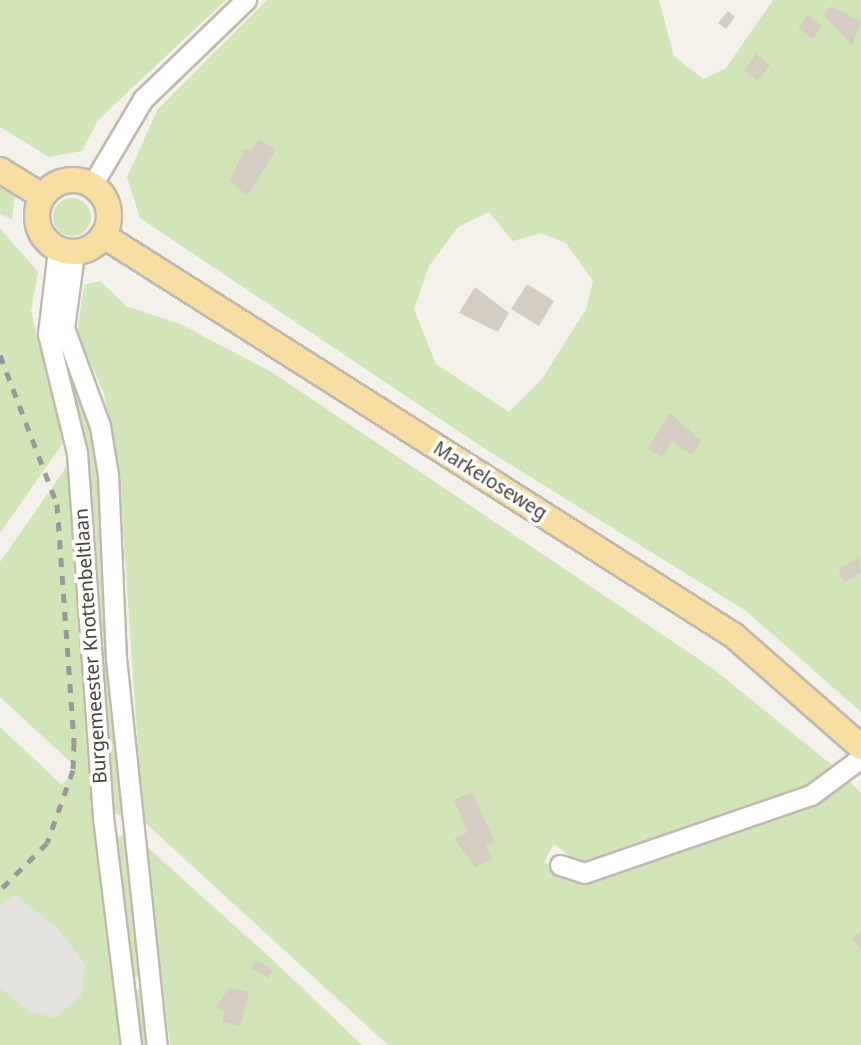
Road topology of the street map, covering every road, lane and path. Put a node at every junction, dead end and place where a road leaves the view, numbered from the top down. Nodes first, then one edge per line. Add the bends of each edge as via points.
1 (246, 0) edge
2 (0, 170) edge
3 (92, 185) junction
4 (42, 197) junction
5 (104, 236) junction
6 (66, 252) junction
7 (861, 747) edge
8 (861, 758) edge
9 (560, 865) dead end
10 (131, 1045) edge
11 (157, 1045) edge

1 - 3 street via 143,99
2 - 4 main road
3 - 4 main road via 70,180
3 - 5 main road via 109,208
4 - 6 main road via 39,230
5 - 6 main road
5 - 7 main road, Markeloseweg via 733,635
6 - 10 street, Burgemeester Knottenbeltlaan via 48,334 77,453 103,817
6 - 11 street, Burgemeester Knottenbeltlaan via 64,328 100,426 108,474 116,658
8 - 9 street via 811,795 584,873

